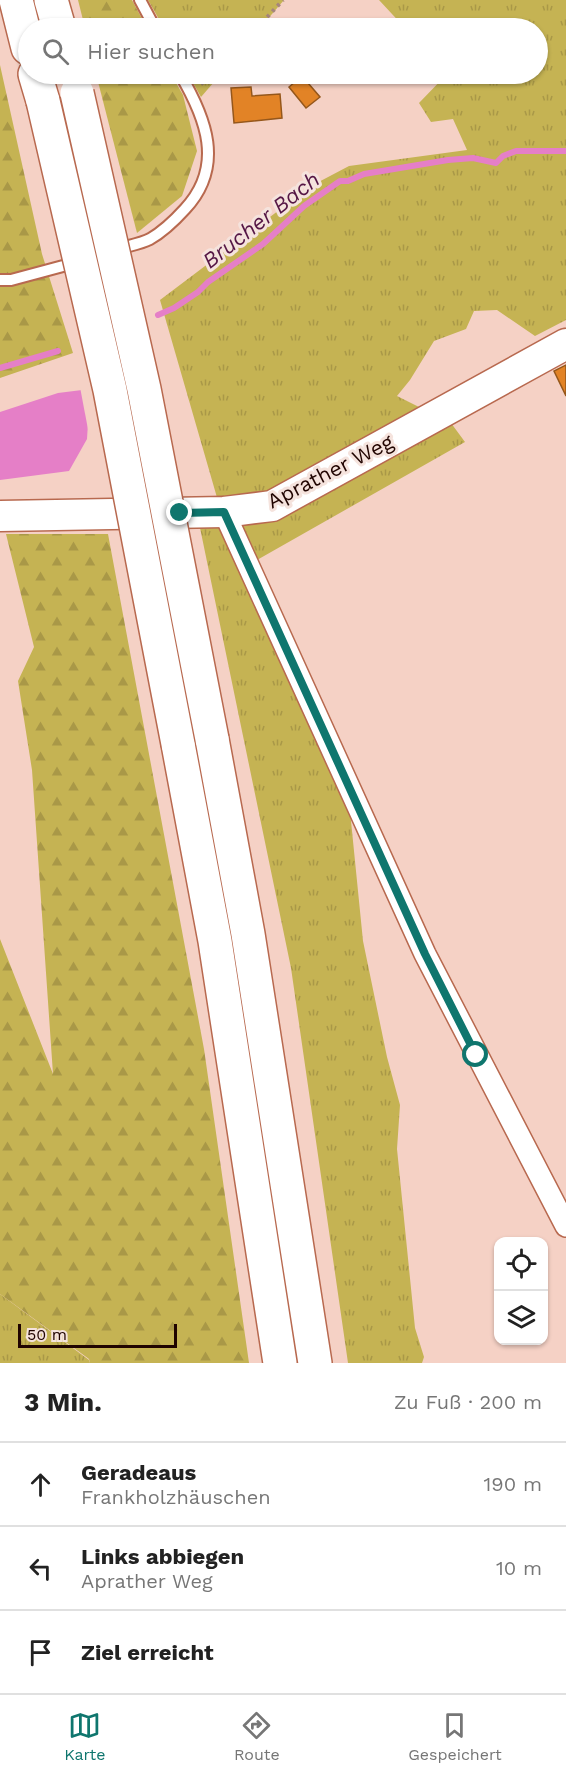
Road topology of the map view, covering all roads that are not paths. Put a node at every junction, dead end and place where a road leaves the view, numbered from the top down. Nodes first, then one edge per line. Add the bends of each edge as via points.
1 (16, 0) edge
2 (51, 0) edge
3 (140, 0) edge
4 (20, 18) edge
5 (56, 18) edge
6 (150, 18) edge
7 (74, 84) edge
8 (185, 84) edge
9 (39, 87) edge
10 (107, 253) dead end
11 (86, 259) dead end
12 (0, 280) edge
13 (566, 344) edge
14 (224, 512) junction
15 (0, 516) edge
16 (566, 1226) edge
17 (279, 1363) edge
18 (315, 1363) edge

1 - 4 highway
2 - 5 highway
3 - 6 lane
7 - 18 highway, bridge via 144,389 212,739 248,934
8 - 10 lane via 200,111 208,142 202,188 174,222 149,239
9 - 17 highway, bridge via 110,390 178,744 215,941
11 - 12 lane
13 - 14 street, Aprather Weg via 272,506
14 - 15 street, Aprather Weg
14 - 16 street via 425,954

